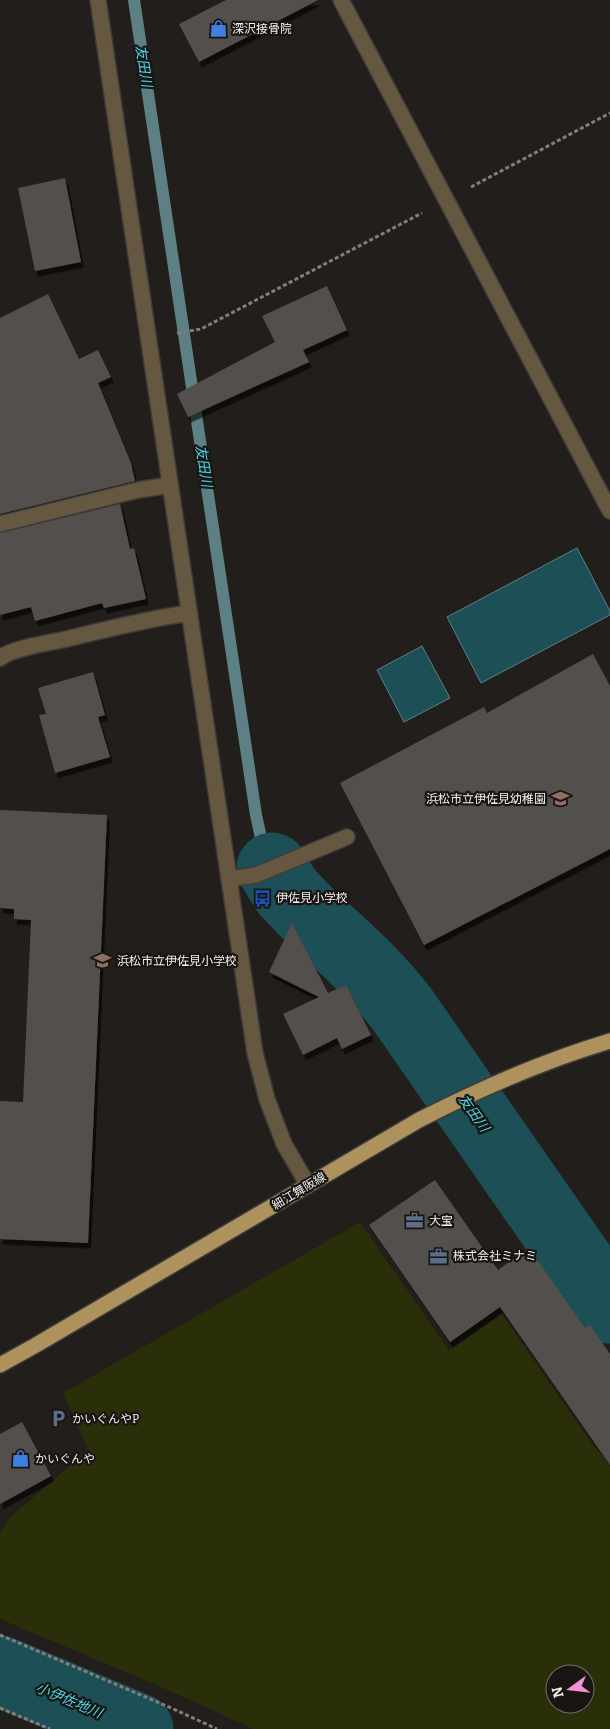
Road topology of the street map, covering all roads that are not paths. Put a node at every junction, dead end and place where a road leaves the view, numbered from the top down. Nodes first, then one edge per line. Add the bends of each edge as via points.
1 (98, 0) edge
2 (342, 0) edge
3 (170, 485) junction
4 (610, 511) edge
5 (0, 524) edge
6 (190, 613) junction
7 (0, 658) edge
8 (347, 837) dead end
9 (229, 879) junction
10 (610, 1041) edge
11 (308, 1185) junction
12 (0, 1365) edge

1 - 3 street
2 - 4 street
3 - 5 street
3 - 6 street
6 - 7 street via 28,647
6 - 9 street
8 - 9 street via 256,875
9 - 11 street via 255,1053 284,1144
10 - 11 main road, 細江舞阪線 via 479,1090
11 - 12 main road, 細江舞阪線

